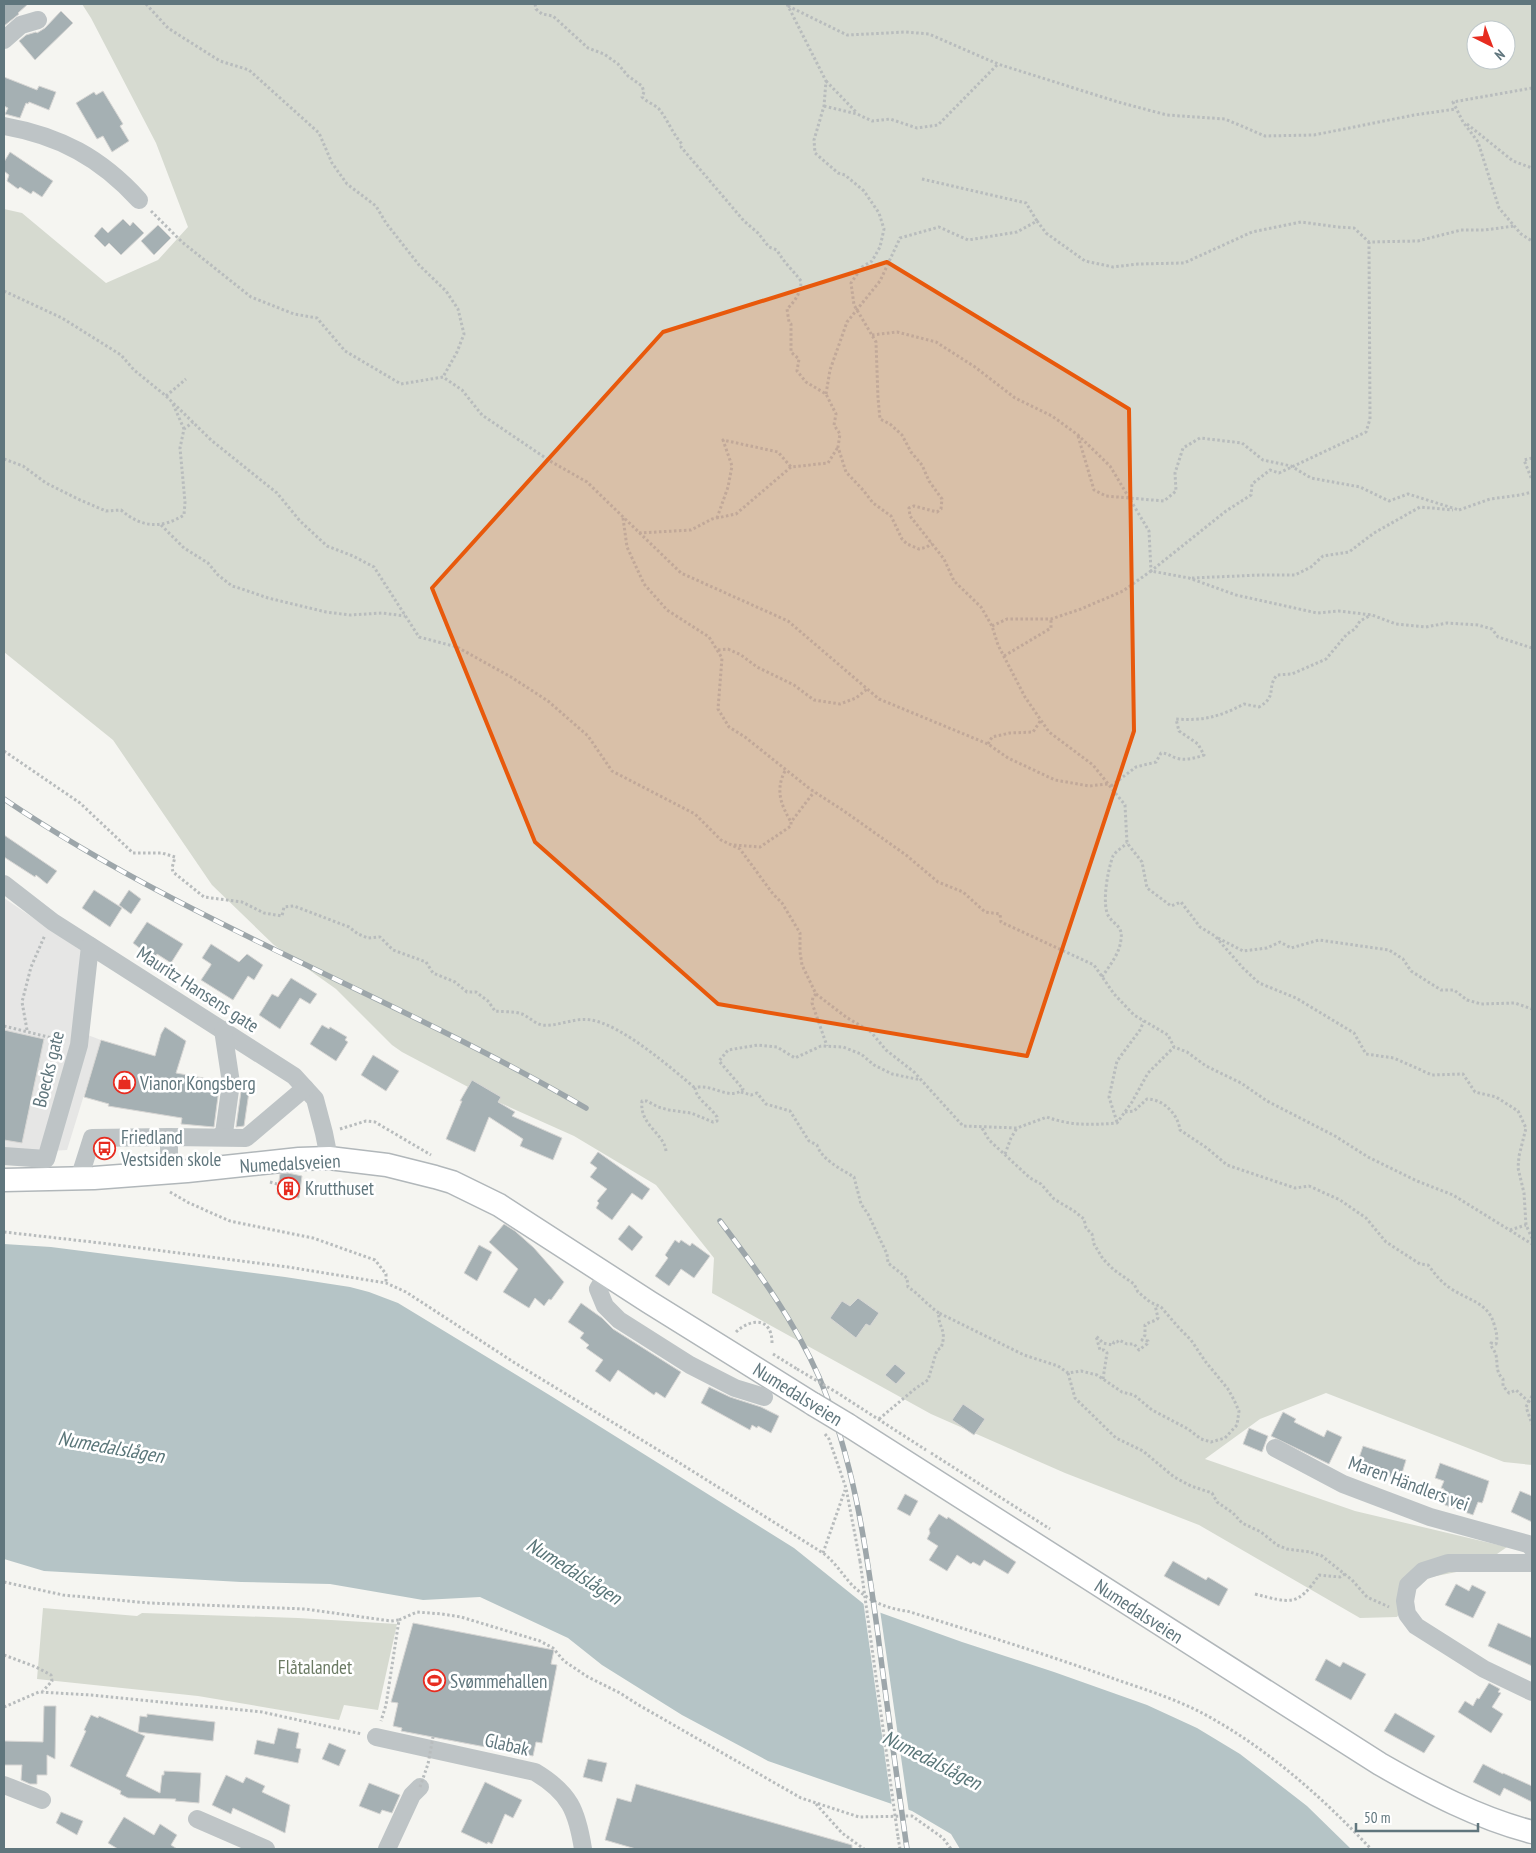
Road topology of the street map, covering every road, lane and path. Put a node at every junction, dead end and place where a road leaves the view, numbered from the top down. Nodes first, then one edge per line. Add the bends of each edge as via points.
1 (146, 4) edge
2 (535, 4) edge
3 (787, 5) edge
4 (38, 20) dead end
5 (4, 40) edge
6 (998, 64) junction
7 (826, 81) junction
8 (1532, 88) edge
9 (824, 106) junction
10 (1456, 109) junction
11 (857, 114) junction
12 (1463, 122) junction
13 (4, 126) edge
14 (1532, 168) edge
15 (922, 180) dead end
16 (139, 200) joint
17 (1037, 221) junction
18 (1514, 226) junction
19 (1532, 241) edge
20 (1369, 242) junction
21 (4, 291) edge
22 (856, 309) junction
23 (872, 335) junction
24 (443, 377) junction
25 (186, 379) dead end
26 (826, 394) junction
27 (166, 396) junction
28 (172, 402) junction
29 (193, 422) junction
30 (184, 428) junction
31 (1078, 435) junction
32 (838, 447) junction
33 (1532, 458) edge
34 (4, 459) edge
35 (1291, 466) junction
36 (791, 467) junction
37 (1532, 480) edge
38 (1532, 492) edge
39 (1127, 497) junction
40 (1459, 510) junction
41 (622, 518) junction
42 (717, 518) junction
43 (161, 525) junction
44 (639, 534) junction
45 (932, 543) junction
46 (1151, 571) junction
47 (1189, 578) junction
48 (1372, 615) junction
49 (405, 616) junction
50 (1051, 619) junction
51 (992, 626) junction
52 (1532, 648) edge
53 (718, 650) junction
54 (1004, 656) junction
55 (867, 689) junction
56 (1041, 720) junction
57 (988, 744) junction
58 (4, 751) edge
59 (785, 770) junction
60 (1110, 785) junction
61 (814, 792) junction
62 (791, 822) junction
63 (1127, 843) junction
64 (734, 845) junction
65 (4, 884) edge
66 (53, 922) junction
67 (1215, 936) junction
68 (90, 946) junction
69 (1102, 977) junction
70 (816, 994) junction
71 (1532, 1009) edge
72 (1144, 1021) junction
73 (4, 1026) edge
74 (27, 1030) junction
75 (223, 1030) junction
76 (79, 1046) junction
77 (827, 1046) junction
78 (1174, 1047) junction
79 (921, 1080) junction
80 (305, 1088) junction
81 (695, 1088) junction
82 (741, 1092) junction
83 (1125, 1112) junction
84 (1117, 1123) junction
85 (981, 1128) junction
86 (1017, 1128) junction
87 (220, 1136) junction
88 (168, 1137) junction
89 (666, 1151) dead end
90 (1005, 1154) junction
91 (4, 1156) edge
92 (329, 1158) junction
93 (79, 1179) junction
94 (4, 1180) edge
95 (168, 1180) junction
96 (1526, 1225) junction
97 (1510, 1231) junction
98 (4, 1232) edge
99 (1532, 1238) edge
100 (1532, 1244) edge
101 (607, 1274) junction
102 (386, 1283) junction
103 (1155, 1305) junction
104 (939, 1313) junction
105 (736, 1332) dead end
106 (772, 1343) dead end
107 (798, 1369) dead end
108 (1068, 1373) junction
109 (1103, 1379) junction
110 (764, 1396) dead end
111 (1532, 1396) edge
112 (1529, 1402) junction
113 (879, 1419) junction
114 (1532, 1424) edge
115 (821, 1431) dead end
116 (1275, 1448) dead end
117 (846, 1488) junction
118 (1051, 1529) dead end
119 (1532, 1548) edge
120 (823, 1553) junction
121 (1532, 1563) edge
122 (1345, 1574) junction
123 (4, 1582) edge
124 (1255, 1594) dead end
125 (1407, 1614) junction
126 (399, 1620) junction
127 (4, 1655) edge
128 (43, 1692) junction
129 (1532, 1692) edge
130 (4, 1707) edge
131 (376, 1737) junction
132 (433, 1737) dead end
133 (4, 1785) edge
134 (420, 1788) joint
135 (42, 1800) dead end
136 (815, 1803) junction
137 (197, 1819) dead end
138 (1532, 1832) edge
139 (266, 1849) edge
140 (387, 1849) edge
141 (583, 1849) edge
142 (864, 1849) edge
143 (900, 1849) edge
144 (951, 1849) edge
145 (1371, 1849) edge

1 - 24 path via 168,28 182,37 220,61 249,70 319,133 332,163 347,184 376,206 419,265 446,290 458,309 464,334
2 - 26 path via 542,14 553,16 588,48 604,54 642,86 642,97 658,108 681,146 744,221 793,269 801,281 801,290 787,309 791,324 791,352 799,359 797,371 806,382
3 - 6 path via 846,35 929,34
3 - 7 path
4 - 5 street via 21,25
6 - 10 path via 1167,116 1225,120 1265,136 1314,135
6 - 11 path via 938,124 917,128 890,119 872,121
7 - 9 path
7 - 11 path
8 - 10 path via 1453,102
9 - 11 path
9 - 22 path via 814,140 815,153 864,191 880,213 884,229 880,247 872,261 862,266 852,283
10 - 12 path
12 - 14 path via 1513,161
12 - 18 path via 1478,142 1499,208
13 - 16 street via 31,131 72,147 120,179
15 - 17 path via 1026,203
16 - 24 path via 182,242 251,297 294,314 317,318 345,350 401,384
17 - 20 path via 1046,233 1085,261 1112,267 1184,263 1252,232 1301,222 1354,228
17 - 22 path via 1017,232 968,240 939,227 900,238 880,281
18 - 19 path
18 - 20 path via 1461,230 1418,241
20 - 35 path via 1370,419 1366,432
21 - 27 path via 62,318 122,355 134,370
22 - 23 path
22 - 26 path via 830,370
23 - 31 path via 897,332 936,342 1015,398 1052,416
23 - 45 path via 876,342 880,419 902,435 942,499 942,509 937,512 914,506 909,508 910,516
24 - 41 path via 462,390 482,415 587,482
25 - 27 path
26 - 32 path via 836,414 834,425 840,434
27 - 28 path
28 - 29 path
28 - 30 path
29 - 30 path
29 - 49 path via 277,493 327,546 374,568
30 - 43 path via 180,448 184,515
31 - 39 path via 1110,466
31 - 39 path via 1094,490 1106,496
32 - 36 path via 828,463
32 - 45 path via 846,472 873,503 891,516 902,540 919,549
33 - 37 path via 1524,460
34 - 43 path via 106,511 121,510 129,518
35 - 39 path via 1263,460 1242,443 1200,438 1183,448 1175,473 1176,491 1164,502
35 - 40 path via 1311,478 1360,486 1389,501 1408,494
35 - 46 path via 1279,473 1270,470 1252,484 1251,495
36 - 42 path via 736,514
36 - 42 path via 778,452 723,440 732,466
38 - 40 path via 1490,499
39 - 46 path via 1149,531
40 - 47 path via 1420,507 1348,552 1323,556 1295,576
41 - 44 path
41 - 53 path via 627,547 644,584 667,610 709,637
42 - 44 path via 691,530
43 - 49 path via 184,548 237,587 326,612
44 - 55 path via 681,573 788,621
45 - 51 path via 954,581 981,607
46 - 47 path
46 - 50 path via 1123,591
47 - 48 path via 1236,595 1317,613 1339,611
48 - 52 path via 1396,624 1426,628 1447,623 1478,625 1492,629 1498,637
48 - 60 path via 1360,621 1326,659 1292,674 1277,675 1272,681 1268,702 1258,707 1244,704 1225,714 1202,720 1176,719 1179,731 1198,744 1204,755 1193,759 1161,753 1156,762 1136,766
49 - 64 path via 419,637 457,647 548,700 588,736 612,771 695,814 721,840
50 - 51 path via 1007,619
50 - 54 path via 1051,628
51 - 54 path
53 - 55 path via 728,649 741,655 814,700 840,704 856,698
53 - 59 path via 722,658 718,708 729,727
54 - 56 path via 1024,697
55 - 57 path via 879,700
56 - 57 path via 1033,732 992,737
56 - 60 path via 1049,732 1093,765
57 - 60 path via 1008,758 1055,780 1089,786
58 - 81 path via 80,803 132,853 162,853 175,857 173,872 204,897 242,902 282,916 284,907 294,906 349,927 368,938 380,937 393,950 426,962 433,973 455,982 467,992 476,992 495,1011 522,1014 539,1024 554,1026 565,1022 600,1022 646,1049
59 - 61 path
59 - 62 path via 781,778 780,798
60 - 63 path via 1125,805
61 - 62 path
61 - 69 path via 906,855 938,882 963,892 985,912 1000,914 1001,922 1094,965
62 - 64 path via 791,826 760,846
63 - 67 path via 1142,862 1148,888 1171,906 1181,902 1200,927
63 - 69 path via 1114,855 1106,881 1106,909 1109,917 1118,924 1122,937 1119,950
64 - 70 path via 782,903 800,933 802,965
65 - 66 street, Mauritz Hansens gate
66 - 68 street, Mauritz Hansens gate
66 - 74 path via 31,967 22,1002
67 - 71 path via 1243,951 1266,948 1280,942 1291,948 1319,940 1389,950 1403,959 1411,971 1441,990 1454,990 1467,1000 1480,1004 1515,1003
67 - 96 path via 1259,983 1296,998 1354,1033 1366,1054 1394,1058 1432,1075 1463,1074 1475,1092 1496,1096 1518,1111 1526,1128 1518,1168
68 - 75 street, Mauritz Hansens gate
68 - 76 street, Boecks gate
69 - 72 path via 1134,1015
70 - 77 path via 812,1003
70 - 79 path via 871,1032 886,1050
72 - 78 path via 1168,1035
72 - 84 path via 1117,1061 1108,1097
73 - 74 path
74 - 76 path
75 - 80 street, Mauritz Hansens gate via 294,1076
75 - 87 street via 231,1082 224,1133
76 - 91 street, Boecks gate via 46,1159
77 - 79 path via 843,1047 892,1074
77 - 82 path via 795,1058 777,1047 758,1045 728,1050 719,1061 743,1089
78 - 83 path via 1148,1073
78 - 97 path via 1368,1157 1453,1195
79 - 85 path via 963,1126
80 - 87 street via 246,1138
80 - 92 street, Mauritz Hansens gate via 315,1100
81 - 82 path via 707,1087 734,1094
81 - 89 path via 696,1094 715,1112 717,1117 713,1122 642,1101 646,1120 661,1138
82 - 104 path via 757,1093 766,1104 790,1111 809,1141 854,1178 861,1204 887,1254 888,1263 907,1278 908,1287
83 - 84 path
83 - 112 path via 1134,1111 1147,1099 1157,1099 1179,1121 1180,1130 1227,1166 1295,1188 1308,1186 1340,1200 1366,1218 1386,1242 1420,1264 1428,1265 1451,1290 1492,1314 1497,1338 1496,1344 1491,1343 1491,1348 1496,1353 1502,1386 1509,1393 1516,1390
84 - 86 path via 1064,1123 1047,1117
85 - 86 path
85 - 90 path
86 - 90 path
87 - 88 street
88 - 93 street via 92,1138
88 - 95 street
90 - 103 path via 1054,1199 1084,1219 1103,1259
92 - 95 main road, Numedalsveien via 299,1159
92 - 101 main road, Numedalsveien via 387,1165 452,1182 499,1205
93 - 94 main road, Numedalsveien
93 - 95 main road, Numedalsveien
95 - 102 path via 168,1190 230,1221 313,1238 374,1260 386,1274
96 - 97 path
96 - 99 path
97 - 100 path
98 - 102 path via 249,1262
101 - 110 street via 598,1289 606,1306 620,1320 690,1365 735,1388
101 - 138 main road, Numedalsveien, bridge via 1380,1764 1464,1808
102 - 120 path via 406,1292
103 - 109 path via 1158,1318 1145,1325 1142,1340 1148,1341 1139,1350 1134,1344 1119,1340 1113,1345 1104,1343 1096,1336 1100,1350 1107,1353
103 - 109 path via 1161,1307 1191,1340 1228,1389 1239,1411 1236,1425 1225,1438 1211,1442 1201,1439 1152,1410 1134,1395 1122,1392
104 - 108 path
104 - 113 path via 943,1342 937,1350 928,1380
105 - 106 path via 755,1321 763,1323 769,1330
107 - 113 path, bridge
108 - 109 path via 1081,1371
108 - 122 path via 1075,1398 1116,1438 1143,1451 1174,1477 1212,1493 1217,1502 1242,1523 1278,1545 1322,1556
111 - 112 path
112 - 114 path via 1526,1407
113 - 118 path
115 - 117 path via 828,1439
116 - 119 street, Maren Händlers vei via 1343,1484 1430,1517 1528,1544
117 - 120 path
117 - 143 path, bridge via 860,1560
120 - 145 path via 861,1593 892,1610 907,1611 1066,1662 1147,1690 1203,1714 1242,1737 1289,1772
121 - 125 street via 1448,1563 1423,1571 1408,1585
122 - 124 path via 1340,1577 1319,1575 1306,1594 1295,1600 1283,1601
122 - 125 path via 1367,1596
123 - 126 path via 63,1595 149,1603 305,1609
125 - 129 street via 1416,1626 1484,1669
126 - 131 path via 386,1705
126 - 136 path via 417,1612 442,1614 540,1641 588,1677
127 - 128 path via 51,1675 52,1681
128 - 130 path
128 - 131 path via 262,1712
131 - 141 street, Glabak via 535,1772 566,1796 579,1822
132 - 134 path, bridge
133 - 135 street
134 - 140 street via 412,1795
136 - 142 path via 842,1833
136 - 144 path via 859,1817 912,1816 943,1838
137 - 139 street

